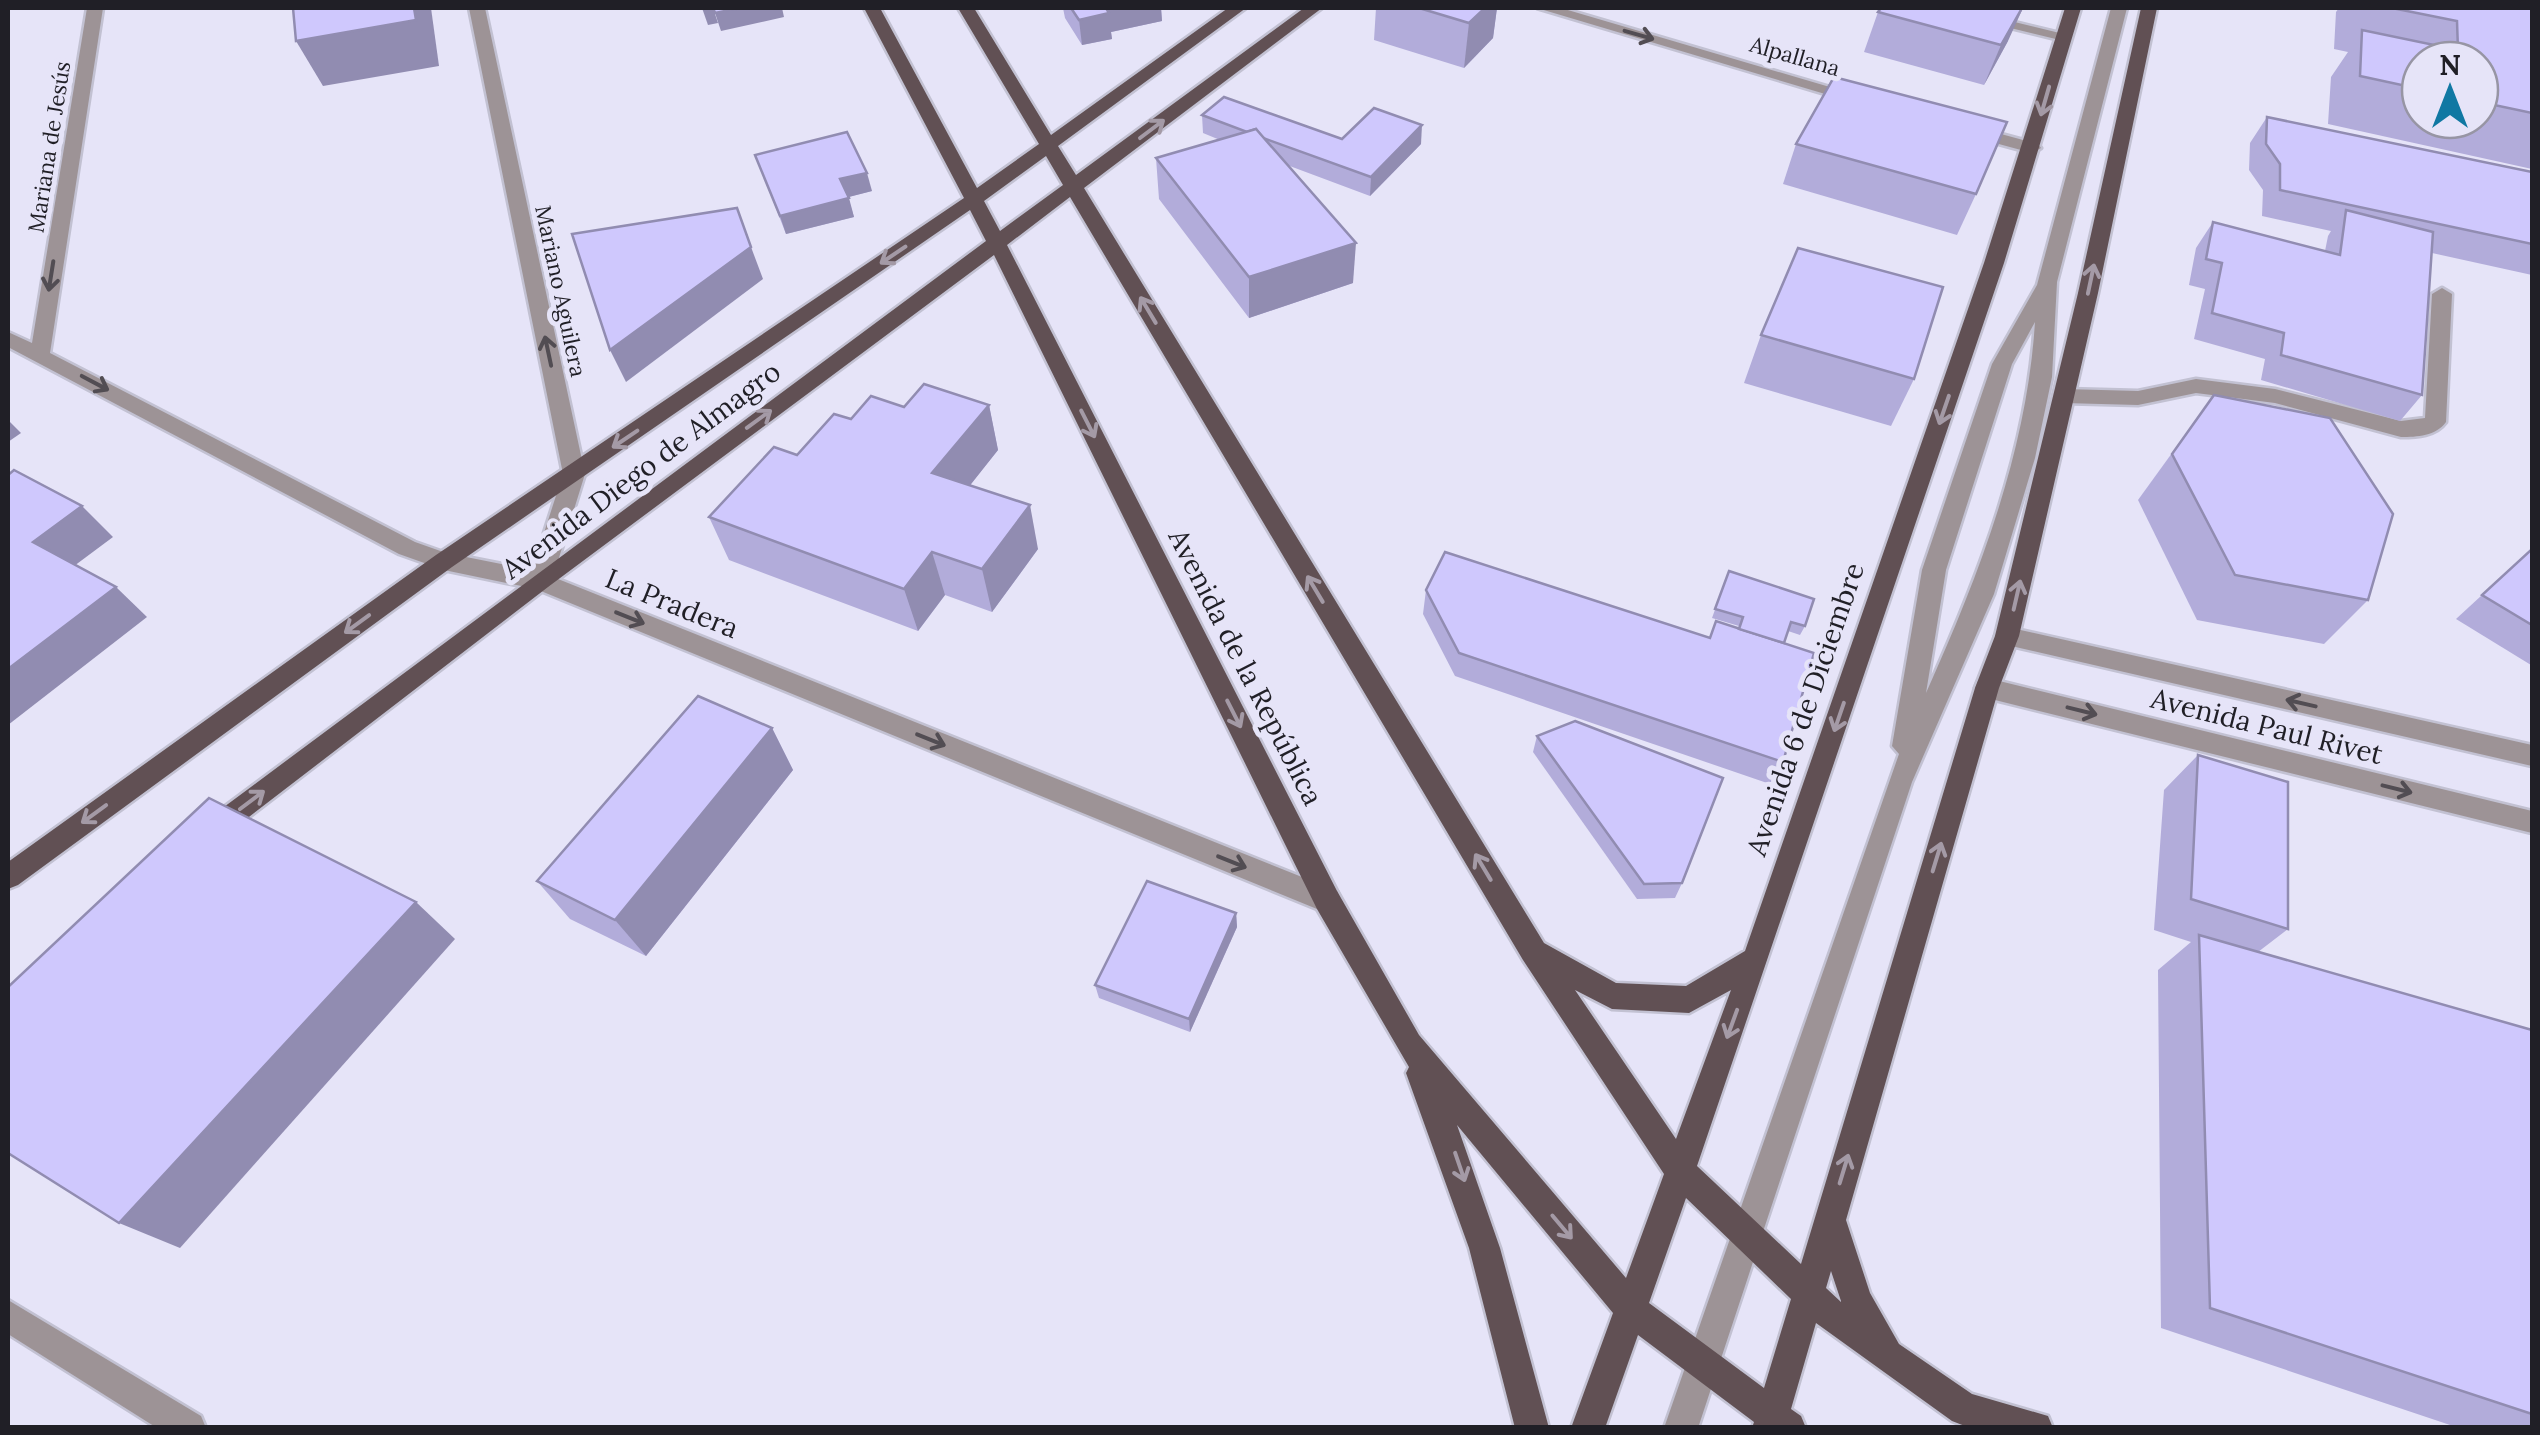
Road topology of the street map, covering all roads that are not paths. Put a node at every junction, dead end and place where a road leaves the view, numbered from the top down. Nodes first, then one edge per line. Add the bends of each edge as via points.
1 (95, 8) edge
2 (477, 8) edge
3 (872, 8) edge
4 (966, 8) edge
5 (1238, 8) edge
6 (1314, 8) edge
7 (1545, 8) edge
8 (1937, 8) edge
9 (2073, 8) edge
10 (2119, 8) edge
11 (2149, 8) edge
12 (2064, 36) junction
13 (1882, 105) edge
14 (1957, 126) edge
15 (1049, 145) junction
16 (2032, 148) junction
17 (1074, 186) junction
18 (973, 200) junction
19 (997, 243) junction
20 (2047, 282) junction
21 (2442, 294) dead end
22 (8, 339) edge
23 (40, 354) junction
24 (2064, 396) junction
25 (574, 474) junction
26 (444, 561) junction
27 (540, 581) junction
28 (2008, 636) junction
29 (1987, 688) junction
30 (2532, 756) edge
31 (1899, 782) junction
32 (2532, 822) edge
33 (196, 843) edge
34 (8, 877) edge
35 (1327, 900) junction
36 (1533, 950) junction
37 (1756, 959) junction
38 (1410, 1045) junction
39 (1679, 1170) junction
40 (1830, 1219) junction
41 (1744, 1233) junction
42 (1807, 1296) junction
43 (1632, 1310) junction
44 (8, 1316) edge
45 (1886, 1352) junction
46 (1700, 1362) junction
47 (1776, 1424) edge
48 (190, 1428) edge
49 (1532, 1428) edge
50 (1588, 1428) edge
51 (1680, 1428) edge
52 (2036, 1428) edge

1 -> 23 street, Mariana de Jesús
25 -> 2 street, Mariano Aguilera
3 - 18 main road, Avenida de la República
4 - 15 main road
5 - 15 main road, Avenida Diego de Almagro
17 -> 6 main road, Avenida Diego de Almagro
7 -> 13 street, Alpallana
8 - 12 street
9 - 12 main road, Avenida 6 de Diciembre
10 - 20 street
24 -> 11 main road
12 -> 16 main road, Avenida 6 de Diciembre
14 - 16 street
15 - 17 main road
15 - 18 main road, Avenida Diego de Almagro
16 -> 37 main road, Avenida 6 de Diciembre
17 - 19 main road, Avenida Diego de Almagro
36 -> 17 main road
18 - 19 main road, Avenida de la República
18 -> 25 main road, Avenida Diego de Almagro
27 -> 19 main road, Avenida Diego de Almagro
19 -> 35 main road, Avenida de la República
20 - 31 street via 2002,364 1934,570
20 - 31 street via 2042,377 2024,458 1982,594
21 - 24 street via 2435,422 2420,428 2196,386 2138,398
22 - 23 street, La Pradera
23 -> 26 street, La Pradera via 407,548
28 -> 24 main road
25 - 26 main road, Avenida Diego de Almagro
25 - 27 street, Mariano Aguilera
26 - 27 street, La Pradera
26 -> 34 main road, Avenida Diego de Almagro
33 -> 27 main road, Avenida Diego de Almagro
27 -> 35 street, La Pradera
28 - 29 main road
30 -> 28 street, Avenida Paul Rivet
29 -> 32 street, Avenida Paul Rivet
40 -> 29 main road
31 - 41 street
35 - 38 main road, Avenida de la República
36 - 37 main road via 1612,996 1689,1000
36 - 39 main road
37 -> 39 main road, Avenida 6 de Diciembre
38 -> 43 main road, Avenida de la República
38 -> 49 main road via 1486,1241
39 - 41 main road
39 - 43 main road, Avenida 6 de Diciembre
40 - 42 main road
40 - 45 main road via 1857,1301
41 - 42 main road
41 - 46 street
42 - 45 main road
42 - 47 main road
43 - 46 main road, Avenida de la República
43 - 50 main road, Avenida 6 de Diciembre
44 - 48 street
45 - 52 main road via 1964,1409
46 - 47 main road, Avenida de la República
46 - 51 street

